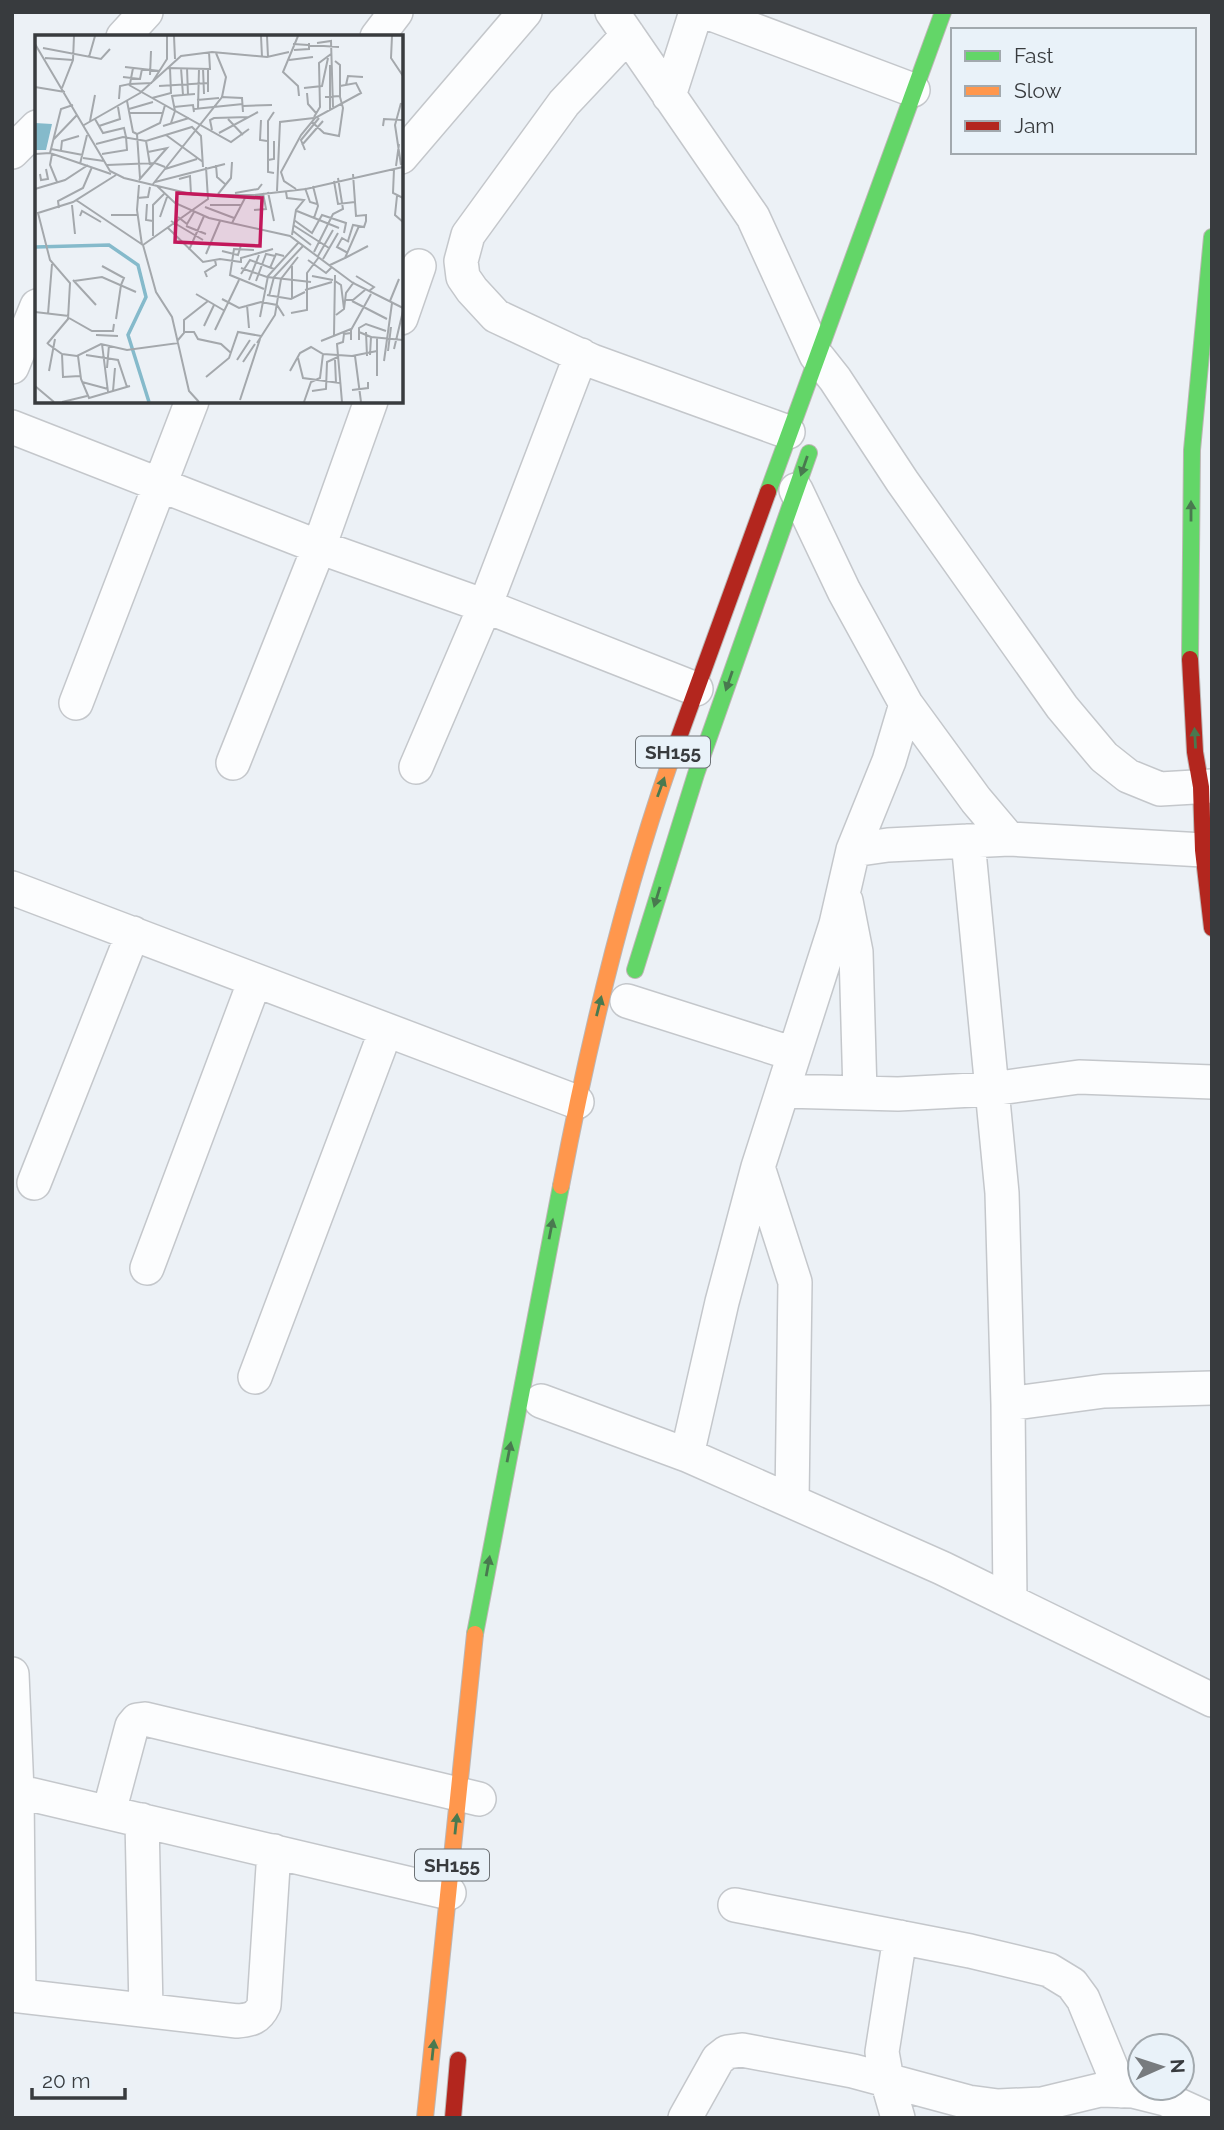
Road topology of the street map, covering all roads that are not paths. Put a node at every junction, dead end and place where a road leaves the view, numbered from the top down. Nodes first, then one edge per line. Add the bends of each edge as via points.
1 (146, 12) edge
2 (396, 12) edge
3 (525, 12) edge
4 (696, 12) edge
5 (706, 12) edge
6 (943, 12) edge
7 (620, 24) edge
8 (125, 35) edge
9 (379, 35) edge
10 (913, 90) junction
11 (669, 96) junction
12 (35, 129) edge
13 (12, 152) edge
14 (402, 156) edge
15 (1212, 237) edge
16 (419, 266) dead end
17 (35, 311) edge
18 (402, 315) edge
19 (581, 355) junction
20 (12, 366) edge
21 (829, 374) junction
22 (192, 402) edge
23 (371, 402) edge
24 (12, 427) edge
25 (800, 436) junction
26 (159, 485) junction
27 (796, 490) junction
28 (319, 547) junction
29 (485, 606) junction
30 (696, 689) junction
31 (76, 703) dead end
32 (906, 705) junction
33 (233, 763) dead end
34 (416, 767) dead end
35 (1206, 786) edge
36 (1009, 839) junction
37 (968, 841) junction
38 (853, 849) junction
39 (1203, 850) junction
40 (844, 891) junction
41 (15, 898) edge
42 (1212, 928) edge
43 (132, 933) junction
44 (255, 980) junction
45 (626, 1008) joint
46 (386, 1030) junction
47 (794, 1054) junction
48 (1212, 1082) edge
49 (992, 1089) junction
50 (783, 1091) junction
51 (860, 1093) junction
52 (576, 1102) junction
53 (758, 1167) junction
54 (34, 1183) dead end
55 (147, 1268) dead end
56 (255, 1377) dead end
57 (1212, 1388) edge
58 (542, 1400) dead end
59 (1008, 1404) junction
60 (687, 1455) junction
61 (792, 1502) junction
62 (1010, 1601) junction
63 (12, 1674) edge
64 (1212, 1700) edge
65 (15, 1790) edge
66 (474, 1798) junction
67 (108, 1812) junction
68 (142, 1820) junction
69 (274, 1851) junction
70 (449, 1893) junction
71 (735, 1905) dead end
72 (900, 1937) junction
73 (16, 1996) edge
74 (146, 2010) junction
75 (460, 2044) dead end
76 (887, 2080) junction
77 (1121, 2091) junction
78 (425, 2118) edge
79 (453, 2118) edge
80 (685, 2118) edge
81 (898, 2118) edge
82 (1207, 2118) edge

1 - 8 street
2 - 9 street
3 - 14 street
4 - 11 street
5 - 10 street
6 - 10 main road, SH155
7 - 11 street
7 - 19 street via 468,235 461,261 463,277 496,316
10 - 21 main road, SH155
11 - 21 street via 753,217
12 - 13 street
35 -> 15 main road via 1195,752 1189,634 1192,450
16 - 18 street
17 - 20 street
19 - 25 street
19 - 29 street
21 - 25 main road, SH155
21 - 35 street via 1062,707 1104,757 1128,776 1160,789
22 - 26 street
23 - 28 street
24 - 26 street
25 -> 27 main road, SH155
25 - 30 main road, SH155
26 - 28 street
26 - 31 street
27 - 32 street
27 -> 45 main road, SH155 via 696,774
28 - 29 street
28 - 33 street
29 - 30 street
29 - 34 street
52 -> 30 main road, SH155 via 652,813
32 - 36 street
32 - 38 street
35 - 39 main road
36 - 37 street
36 - 39 street
37 - 38 street
37 - 49 street
38 - 40 street
39 - 42 main road
40 - 47 street
40 - 51 street via 856,952
41 - 43 street
43 - 44 street
43 - 54 street
44 - 46 street
44 - 55 street
45 - 47 street
46 - 52 street
46 - 56 street
47 - 50 street
48 - 49 street via 1079,1077
49 - 51 street
49 - 59 street via 1002,1193
50 - 51 street
50 - 53 street
66 -> 52 main road, SH155 via 465,1709
53 - 60 street
53 - 61 street via 795,1282
57 - 59 street via 1104,1391
58 - 60 street
59 - 62 street
60 - 61 street
61 - 62 street
62 - 64 street
63 - 65 street
65 - 67 street
65 - 73 street
66 - 67 street via 145,1719 132,1726
70 -> 66 main road, SH155
67 - 68 street
68 - 69 street
68 - 74 street
69 - 70 street
69 - 74 street via 260,2014 237,2021
78 -> 70 main road, SH155
71 - 72 street
72 - 76 street via 882,2053
72 - 77 street via 1049,1970 1072,1984 1083,1999
73 - 74 street
75 - 79 main road
76 - 77 street via 998,2106 1042,2104 1100,2090
76 - 80 street via 742,2050 727,2052 718,2059
76 - 81 street
77 - 82 street via 1165,2099

